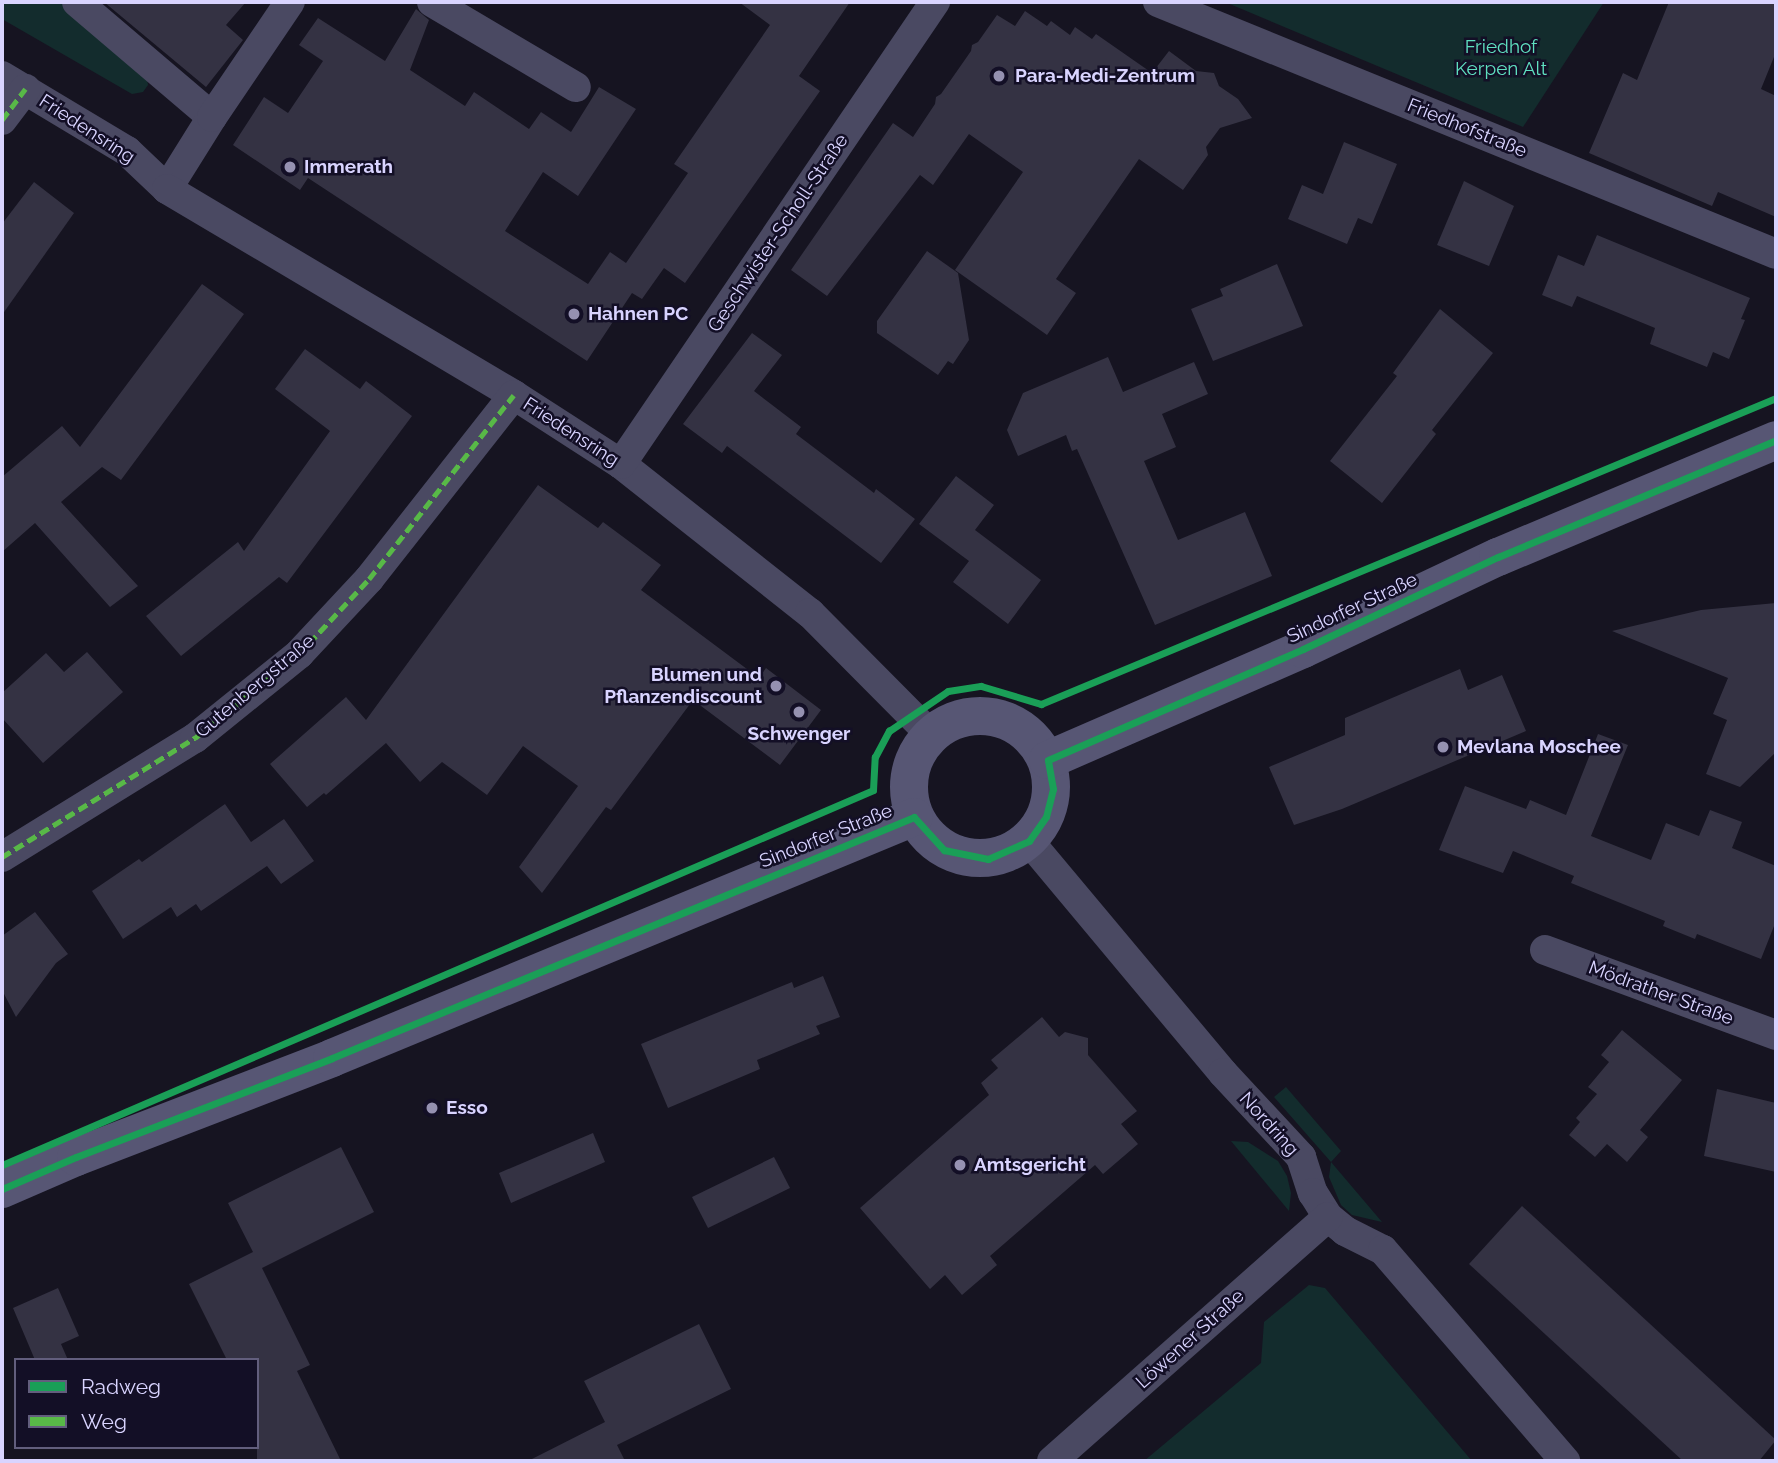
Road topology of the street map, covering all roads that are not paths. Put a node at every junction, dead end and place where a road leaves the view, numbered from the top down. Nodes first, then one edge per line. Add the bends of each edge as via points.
1 (77, 2) edge
2 (290, 2) edge
3 (432, 2) edge
4 (935, 2) edge
5 (1158, 2) edge
6 (13, 83) edge
7 (576, 88) dead end
8 (212, 117) junction
9 (2, 120) edge
10 (167, 189) junction
11 (1776, 254) edge
12 (514, 395) junction
13 (1776, 440) edge
14 (621, 464) junction
15 (932, 736) junction
16 (1048, 760) junction
17 (914, 817) junction
18 (1029, 841) junction
19 (2, 857) edge
20 (1545, 950) dead end
21 (1776, 1035) edge
22 (2, 1189) edge
23 (1328, 1217) junction
24 (1052, 1461) edge
25 (1565, 1461) edge

1 - 8 street
2 - 8 street
3 - 7 street
4 - 14 street, Geschwister-Scholl-Straße
5 - 11 street, Friedhofstraße
6 - 9 street
6 - 10 street, Friedensring via 127,151
8 - 10 street
10 - 12 street, Friedensring
12 - 14 street, Friedensring
12 - 19 street, Gutenbergstraße via 369,579 299,654 195,738
13 - 16 street, Sindorfer Straße via 1498,557 1303,649
14 - 15 street, Friedensring via 810,613
15 - 16 street, Sindorfer Straße via 968,715 1016,723
15 - 17 street, Sindorfer Straße via 912,763 908,790
16 - 18 street via 1053,789 1046,817
17 - 18 street, Sindorfer Straße via 944,850 988,859
17 - 22 street, Sindorfer Straße
18 - 23 street, Nordring via 1223,1073 1301,1157 1313,1193
20 - 21 street, Mödrather Straße
23 - 24 street, Löwener Straße
23 - 25 street, Nordring via 1383,1250

